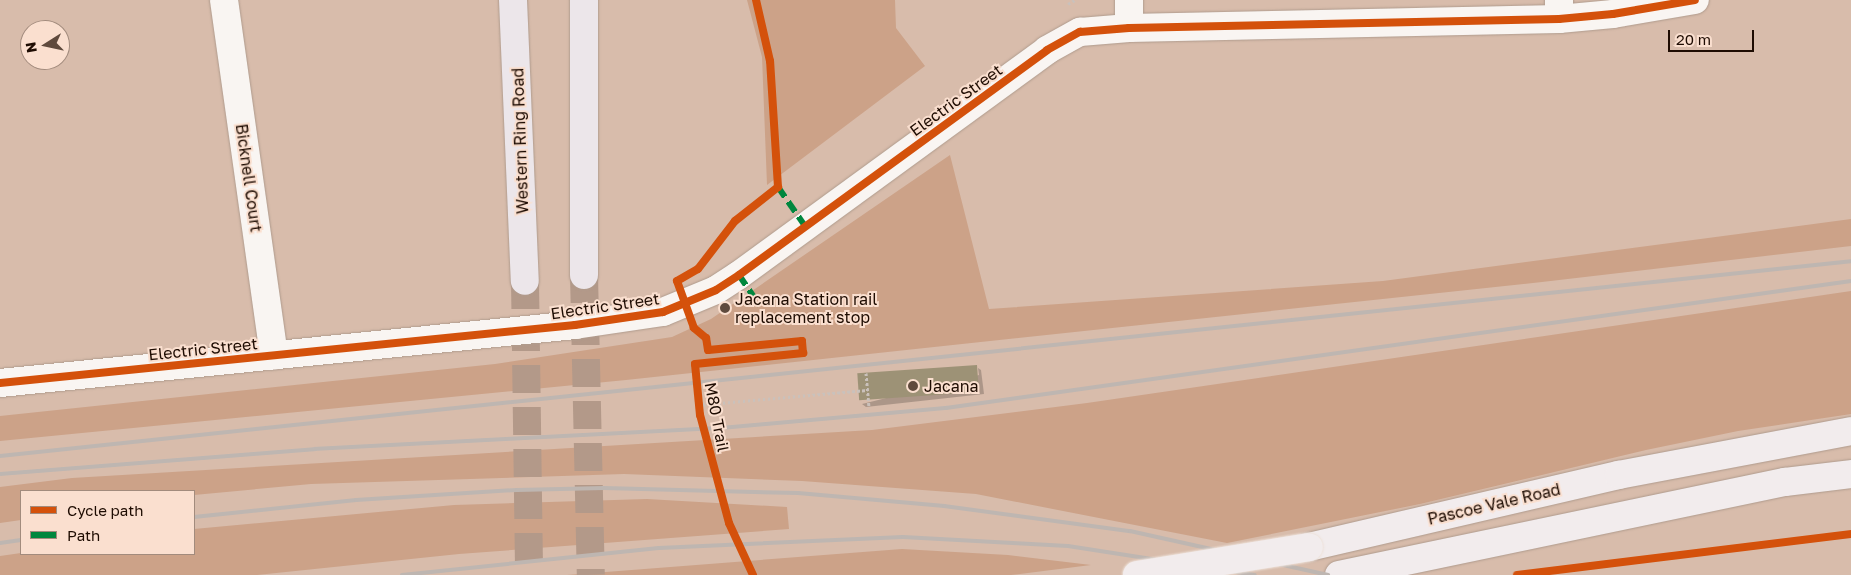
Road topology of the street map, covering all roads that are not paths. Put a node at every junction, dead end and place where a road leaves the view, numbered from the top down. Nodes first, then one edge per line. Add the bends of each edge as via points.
1 (224, 0) edge
2 (513, 0) edge
3 (584, 0) edge
4 (1128, 0) edge
5 (1694, 0) edge
6 (1559, 9) edge
7 (1129, 28) junction
8 (584, 275) tunnel mouth
9 (525, 281) tunnel mouth
10 (274, 355) junction
11 (0, 383) edge
12 (1851, 431) edge
13 (1851, 474) edge
14 (1137, 575) edge
15 (1339, 575) edge

1 - 10 street, Bicknell Court
2 - 9 highway, Western Ring Road
3 - 8 highway
4 - 7 street
5 - 6 street, Electric Street via 1613,14
6 - 7 street, Electric Street
7 - 10 street, Electric Street via 1095,30 1067,37 740,275 685,305 636,318
10 - 11 street, Electric Street
12 - 14 main road, Pascoe Vale Road, bridge via 1619,475 1309,547
13 - 15 main road via 1785,482

